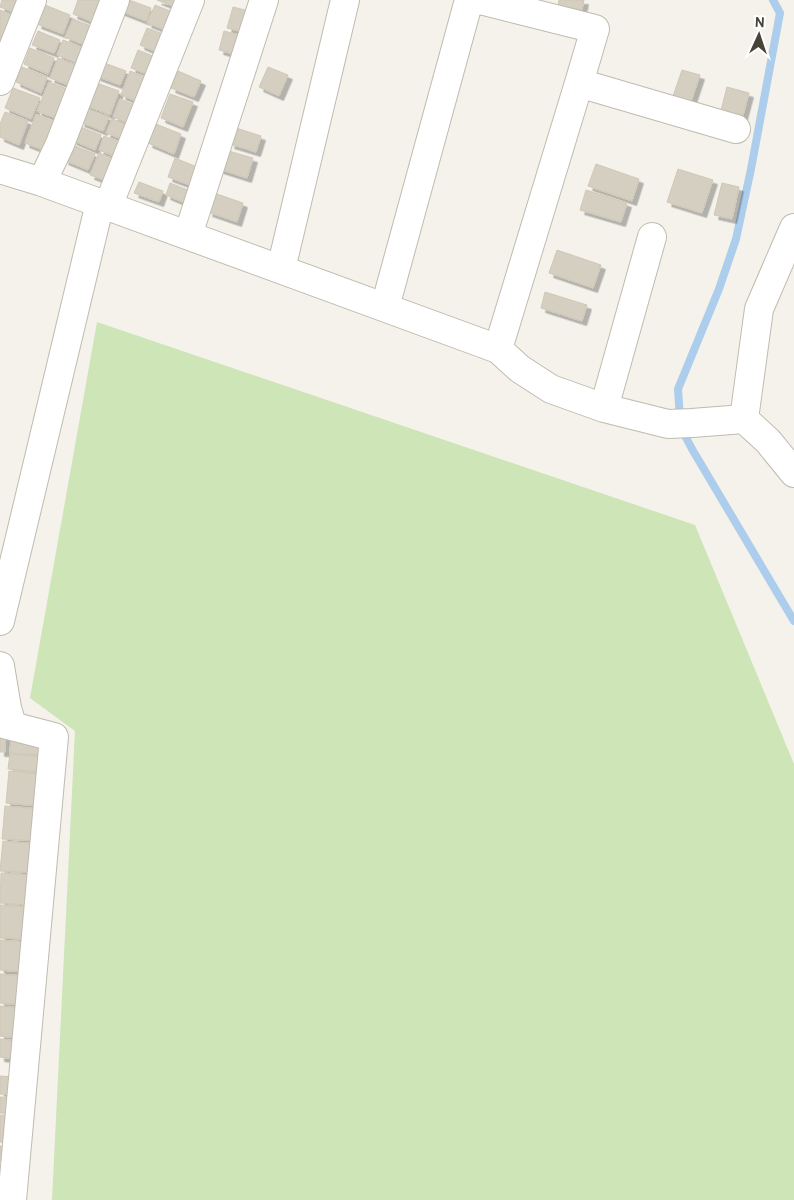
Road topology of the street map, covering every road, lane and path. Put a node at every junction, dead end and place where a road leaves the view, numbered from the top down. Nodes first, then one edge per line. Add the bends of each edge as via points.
1 (32, 0) edge
2 (115, 0) edge
3 (190, 0) edge
4 (264, 0) edge
5 (345, 0) edge
6 (469, 0) edge
7 (491, 2) edge
8 (0, 81) edge
9 (580, 83) junction
10 (736, 130) dead end
11 (0, 169) edge
12 (42, 182) junction
13 (104, 204) junction
14 (794, 228) edge
15 (188, 235) junction
16 (652, 238) dead end
17 (281, 269) junction
18 (385, 307) junction
19 (498, 349) junction
20 (604, 408) junction
21 (744, 419) junction
22 (794, 473) edge
23 (0, 621) edge
24 (0, 666) edge
25 (6, 724) edge
26 (12, 1077) edge
27 (12, 1200) edge

1 - 8 street
2 - 12 street via 60,144
3 - 13 street
4 - 15 street
5 - 17 street
6 - 18 street
7 - 9 street via 595,29
9 - 10 street
9 - 19 street
11 - 12 street
12 - 13 street
13 - 15 street
13 - 23 street
14 - 21 street via 759,309
15 - 17 street
16 - 20 street
17 - 18 street
18 - 19 street
19 - 20 street via 520,369 551,389
20 - 21 street via 680,423
21 - 22 street via 768,441
24 - 25 street via 7,708
25 - 26 street via 54,737
26 - 27 street

